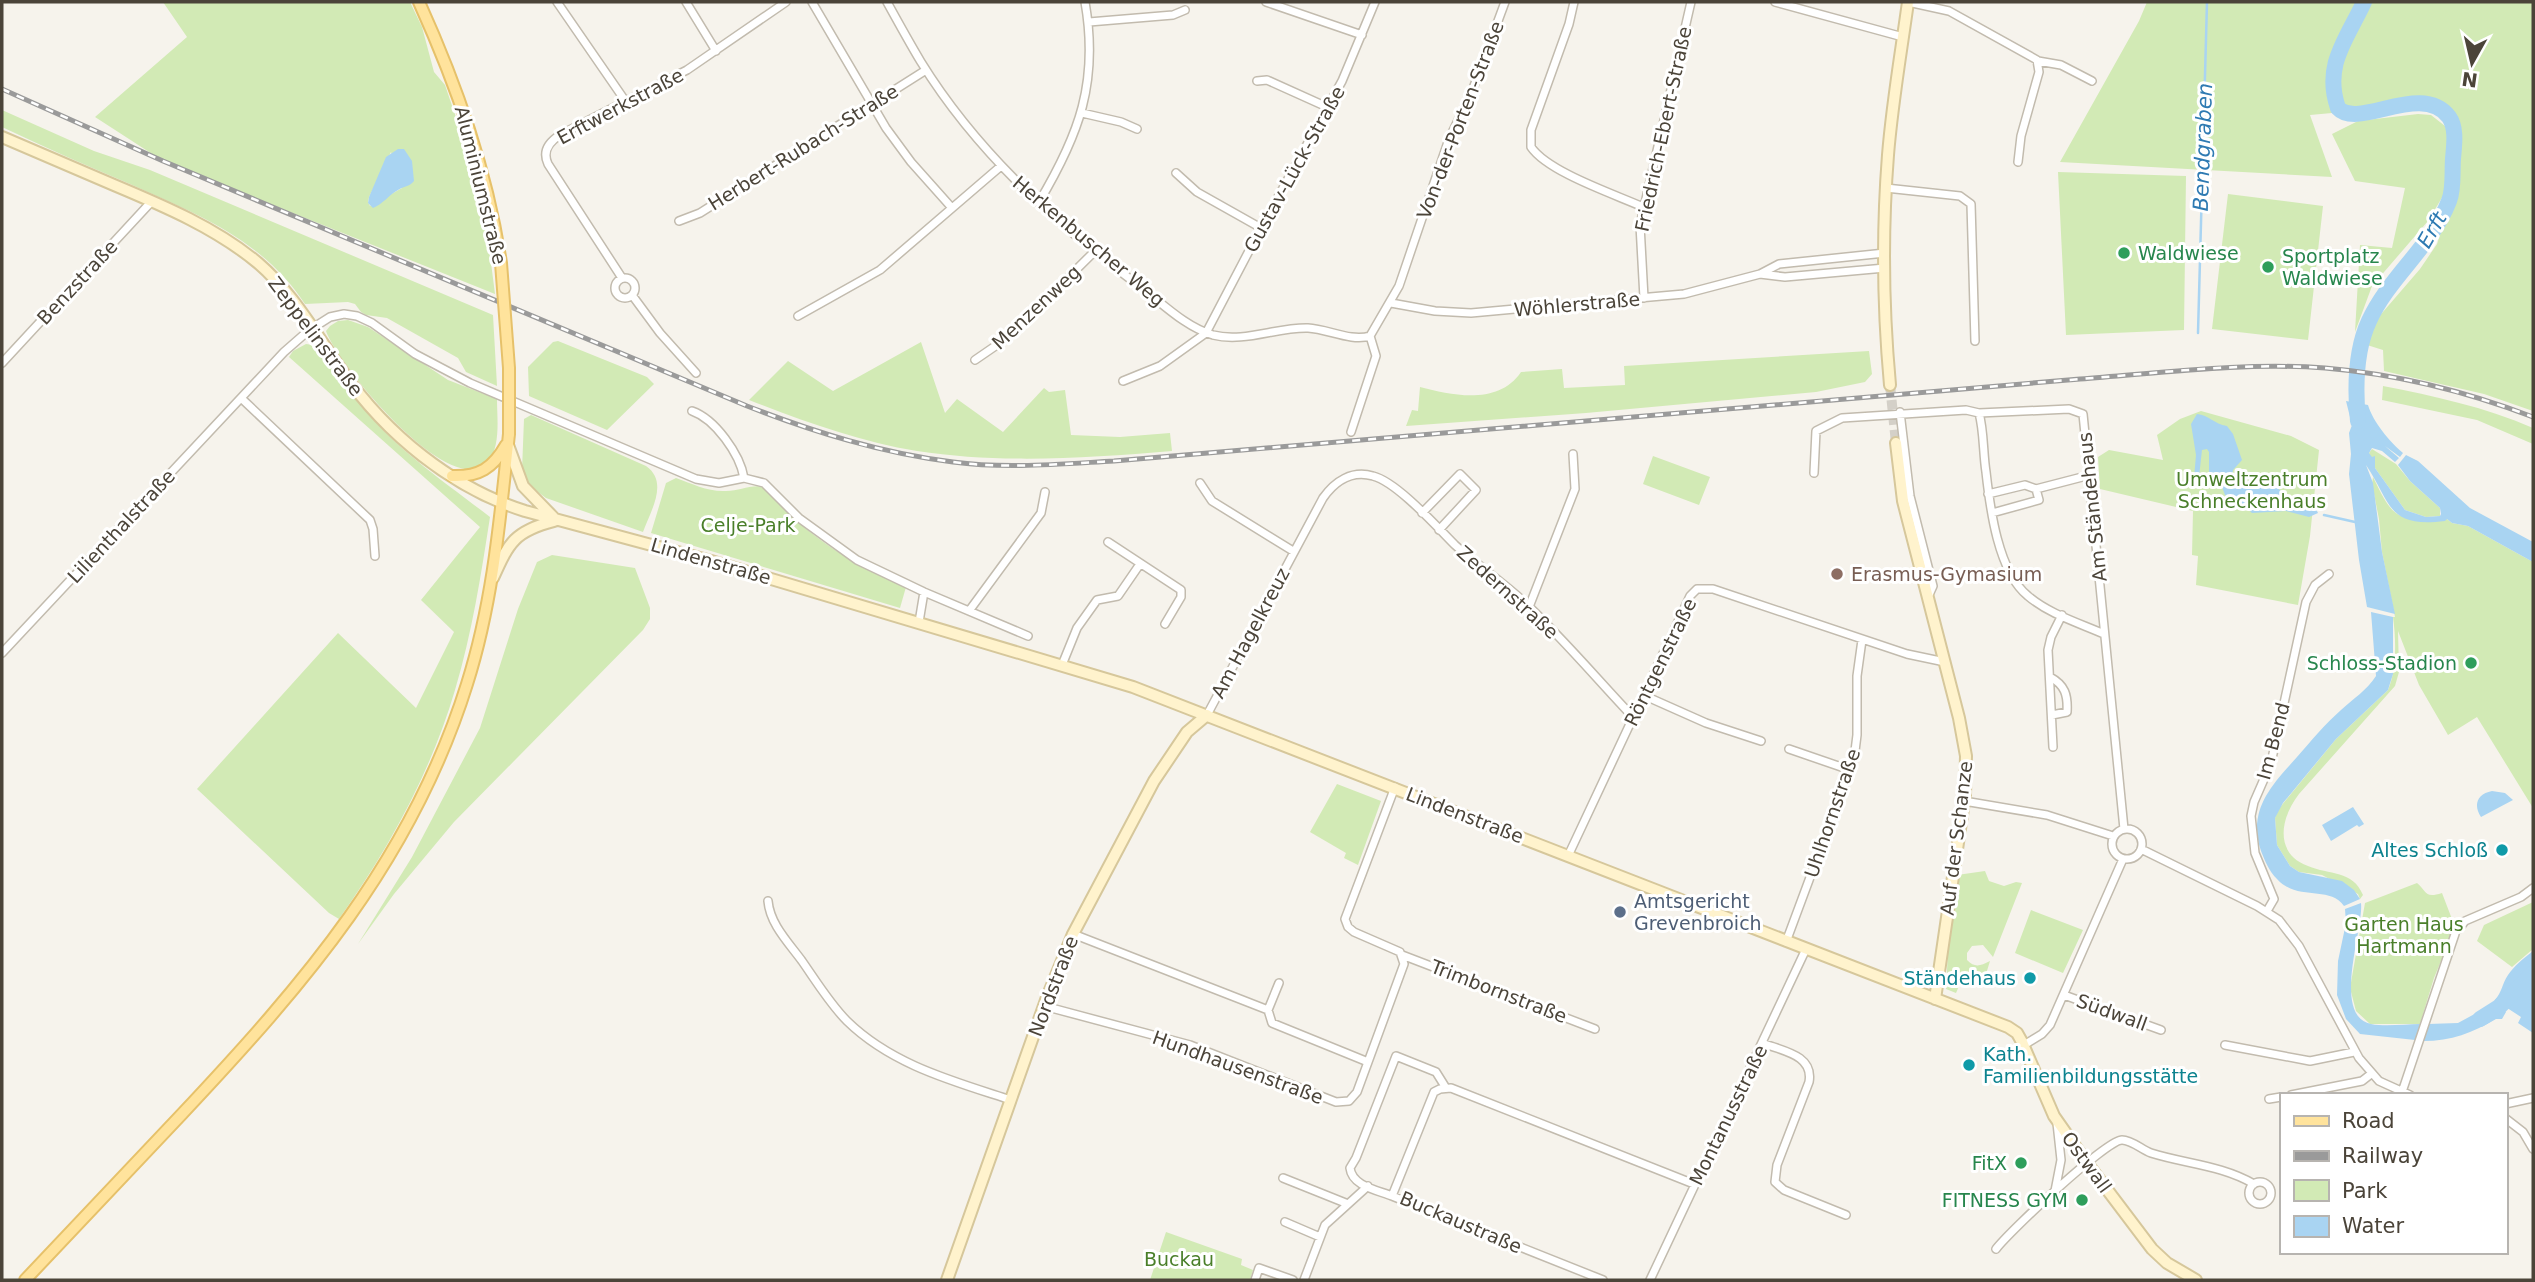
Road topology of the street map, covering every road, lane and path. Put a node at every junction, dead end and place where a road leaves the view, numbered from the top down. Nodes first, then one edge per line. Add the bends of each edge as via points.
1 (419, 2) edge
2 (557, 2) edge
3 (686, 2) edge
4 (786, 2) edge
5 (812, 2) edge
6 (887, 2) edge
7 (1085, 2) edge
8 (1266, 2) edge
9 (1374, 2) edge
10 (1505, 2) edge
11 (1574, 2) edge
12 (1691, 2) edge
13 (1775, 2) edge
14 (1908, 2) edge
15 (1185, 10) dead end
16 (1089, 22) junction
17 (1362, 36) junction
18 (1903, 37) junction
19 (716, 51) junction
20 (2038, 61) junction
21 (926, 70) junction
22 (1257, 81) dead end
23 (2092, 81) dead end
24 (626, 102) junction
25 (872, 104) junction
26 (1327, 107) junction
27 (1082, 113) junction
28 (1137, 129) dead end
29 (2, 137) edge
30 (2018, 162) dead end
31 (1001, 166) junction
32 (1176, 173) dead end
33 (1886, 188) junction
34 (152, 201) junction
35 (1038, 202) junction
36 (1643, 207) junction
37 (952, 208) junction
38 (679, 221) dead end
39 (1261, 228) junction
40 (1095, 251) junction
41 (1885, 253) junction
42 (1885, 268) junction
43 (1760, 274) junction
44 (622, 278) junction
45 (632, 295) junction
46 (1644, 298) junction
47 (1391, 303) junction
48 (798, 316) dead end
49 (313, 327) junction
50 (1206, 332) junction
51 (1370, 336) junction
52 (1975, 341) dead end
53 (975, 360) dead end
54 (2, 363) edge
55 (696, 373) dead end
56 (1123, 381) dead end
57 (1890, 385) tunnel mouth
58 (241, 398) junction
59 (692, 411) dead end
60 (1900, 412) junction
61 (1979, 413) junction
62 (1351, 432) dead end
63 (508, 438) junction
64 (1896, 443) tunnel mouth
65 (1573, 454) dead end
66 (1814, 473) dead end
67 (2090, 475) junction
68 (453, 476) junction
69 (1375, 476) joint
70 (744, 478) junction
71 (1200, 484) dead end
72 (2036, 489) junction
73 (1045, 492) dead end
74 (1988, 494) junction
75 (503, 503) junction
76 (1422, 513) junction
77 (1992, 513) junction
78 (556, 520) junction
79 (1440, 530) junction
80 (1108, 542) dead end
81 (1293, 551) junction
82 (375, 556) dead end
83 (1140, 564) junction
84 (2329, 574) dead end
85 (492, 580) junction
86 (924, 592) junction
87 (1928, 597) junction
88 (1529, 607) junction
89 (969, 611) junction
90 (2062, 615) junction
91 (919, 622) junction
92 (1165, 624) dead end
93 (2104, 634) junction
94 (1028, 636) dead end
95 (1861, 640) junction
96 (2, 653) edge
97 (1945, 662) junction
98 (1062, 664) junction
99 (2050, 677) junction
100 (1643, 695) junction
101 (1207, 715) junction
102 (2052, 715) junction
103 (1633, 717) junction
104 (1761, 741) dead end
105 (2053, 747) dead end
106 (1789, 749) dead end
107 (1850, 770) junction
108 (1395, 788) junction
109 (1964, 801) junction
110 (2124, 829) junction
111 (2113, 836) junction
112 (2141, 849) junction
113 (1568, 856) junction
114 (2123, 859) junction
115 (2533, 887) edge
116 (768, 901) dead end
117 (2267, 911) junction
118 (1073, 934) junction
119 (1786, 942) junction
120 (1806, 950) junction
121 (1402, 955) junction
122 (1279, 983) dead end
123 (2064, 995) junction
124 (1935, 999) junction
125 (1044, 1006) junction
126 (1268, 1010) junction
127 (2005, 1025) joint
128 (1595, 1029) dead end
129 (2161, 1030) dead end
130 (1762, 1043) junction
131 (2024, 1045) junction
132 (2225, 1045) dead end
133 (2354, 1052) junction
134 (1368, 1062) junction
135 (2371, 1073) junction
136 (1446, 1088) junction
137 (2301, 1093) edge
138 (2406, 1093) edge
139 (2280, 1097) edge
140 (2533, 1098) edge
141 (2269, 1099) dead end
142 (1011, 1100) junction
143 (2507, 1104) edge
144 (2507, 1120) edge
145 (2057, 1121) junction
146 (2533, 1149) edge
147 (2087, 1163) junction
148 (1283, 1178) dead end
149 (1694, 1184) junction
150 (2254, 1184) dead end
151 (1368, 1186) junction
152 (2055, 1191) junction
153 (1392, 1196) junction
154 (1348, 1204) junction
155 (1846, 1215) dead end
156 (1284, 1223) dead end
157 (1320, 1237) junction
158 (1996, 1249) dead end
159 (1593, 1279) edge
160 (24, 1280) edge
161 (947, 1280) edge
162 (1255, 1280) edge
163 (1293, 1280) edge
164 (1304, 1280) edge
165 (1603, 1280) edge
166 (1650, 1280) edge
167 (2196, 1280) edge

1 - 63 main road, Aluminiumstraße, bridge via 465,114 487,194 501,263 508,337
2 - 24 street
3 - 19 street
4 - 19 street, Erftwerkstraße
5 - 25 street
6 - 21 street, Herkenbuscher Weg
7 - 16 street
8 - 17 street
9 - 17 street, Gustav-Lück-Straße
10 - 47 street, Von-der-Porten-Straße via 1449,139
11 - 36 street via 1531,130 1531,147 1559,169
12 - 36 street, Friedrich-Ebert-Straße
13 - 18 street
14 - 18 main road
14 - 20 street via 1952,12
15 - 16 street
16 - 27 street
17 - 26 street, Gustav-Lück-Straße
18 - 33 main road
19 - 24 street, Erftwerkstraße
20 - 23 street via 2061,65
20 - 30 street
21 - 25 street, Herbert-Rubach-Straße
21 - 31 street, Herkenbuscher Weg
22 - 26 street via 1267,80
24 - 44 street, Erftwerkstraße via 555,138 545,155 611,268
25 - 37 street via 911,162
25 - 38 street, Herbert-Rubach-Straße via 699,213
26 - 39 street, Gustav-Lück-Straße
27 - 28 street
27 - 35 street via 1067,152
29 - 34 main road, Zeppelinstraße
31 - 35 street, Herkenbuscher Weg
31 - 37 street
32 - 39 street via 1197,192
33 - 41 main road
33 - 52 street via 1960,196 1971,204
34 - 49 main road, Zeppelinstraße via 250,257
34 - 54 street, Benzstraße
35 - 40 street, Herkenbuscher Weg
36 - 46 street, Friedrich-Ebert-Straße via 1639,238
37 - 48 street via 873,275
39 - 50 street, Gustav-Lück-Straße
40 - 50 street, Herkenbuscher Weg via 1178,316
40 - 53 street, Menzenweg via 1007,338
41 - 42 main road
41 - 43 street, Wöhlerstraße via 1779,264
42 - 43 street, Wöhlerstraße via 1778,277
42 - 57 main road
43 - 46 street, Wöhlerstraße via 1693,292
44 - 45 street, Erftwerkstraße via 633,282
44 - 45 street, Erftwerkstraße via 615,291 623,298
45 - 55 street, Erftwerkstraße
46 - 47 street, Wöhlerstraße via 1459,313
47 - 51 street, Von-der-Porten-Straße
49 - 58 street, Lilienthalstraße
49 - 68 main road, Zeppelinstraße via 374,412 421,456
49 - 70 street via 337,315 357,316 470,383 669,468 712,483
50 - 51 street, Herkenbuscher Weg via 1235,337 1306,328 1357,338
50 - 56 street via 1160,366
51 - 62 street via 1376,356
58 - 82 street via 370,520
58 - 96 street, Lilienthalstraße
59 - 70 street via 706,416 738,458
60 - 61 street, Am Ständehaus
60 - 66 street, Am Ständehaus via 1842,418 1816,431
60 - 87 street, Auf der Schanze via 1910,496 1933,586
61 - 67 street, Am Ständehaus via 2080,412
61 - 74 street
63 - 68 main road via 498,459 485,471
63 - 75 main road, Aluminiumstraße
63 - 78 main road via 521,483
64 - 87 main road, Auf der Schanze via 1903,501
65 - 88 street via 1575,489
67 - 72 street
67 - 93 street, Am Ständehaus
68 - 75 main road, Zeppelinstraße
69 - 76 street, Zedernstraße
69 - 81 street, Am Hagelkreuz via 1350,476 1333,485
70 - 86 street via 768,486 799,518 850,555
71 - 81 street, Am Hagelkreuz via 1212,501
72 - 74 street via 2025,485
72 - 77 street via 2039,500
73 - 89 street via 1041,513
74 - 77 street
75 - 78 main road, Lindenstraße
75 - 85 main road, Aluminiumstraße
76 - 79 street, Zedernstraße
76 - 79 street via 1460,474 1476,490
77 - 90 street via 2005,562 2017,586 2036,603
78 - 85 main road via 521,532
78 - 91 main road, Lindenstraße
79 - 88 street, Zedernstraße
80 - 83 street
81 - 101 street, Am Hagelkreuz
83 - 92 street via 1181,590
83 - 98 street via 1118,596 1097,600 1077,628
84 - 117 street, Im Bend via 2315,585 2306,602 2270,767 2252,811 2254,848 2274,899
85 - 160 main road, Aluminiumstraße via 451,731 423,796 367,894 252,1039
86 - 89 street
86 - 91 street
87 - 97 main road, Auf der Schanze
88 - 103 street, Zedernstraße
89 - 94 street
90 - 93 street
90 - 99 street via 2049,643
91 - 98 main road, Lindenstraße
93 - 110 street, Am Ständehaus
95 - 97 street, Röntgenstraße
95 - 100 street, Röntgenstraße via 1700,588 1690,596
95 - 107 street, Uhlhornstraße via 1857,741
97 - 109 main road, Auf der Schanze via 1966,753
98 - 101 main road, Lindenstraße
99 - 102 street
99 - 102 street via 2065,689 2067,709 2064,714
100 - 103 street, Röntgenstraße
100 - 104 street
101 - 108 main road, Lindenstraße
101 - 118 main road, Nordstraße via 1188,732 1154,780
102 - 105 street
103 - 113 street, Röntgenstraße
106 - 107 street
107 - 119 street, Uhlhornstraße
108 - 113 main road, Lindenstraße
108 - 121 street via 1345,919 1354,932
109 - 111 street via 2063,819
109 - 124 main road, Auf der Schanze
110 - 111 street
110 - 112 street via 2139,834
111 - 114 street via 2113,851
112 - 114 street via 2135,857
112 - 117 street
113 - 119 main road, Lindenstraße
114 - 123 street
115 - 138 street via 2521,897 2465,921 2457,931 2424,1024
116 - 142 street via 773,922 858,1030 924,1071
117 - 133 street via 2295,939
118 - 125 main road, Nordstraße
118 - 126 street
119 - 120 main road, Lindenstraße
120 - 124 main road, Lindenstraße
120 - 130 street, Montanusstraße
121 - 128 street, Trimbornstraße
121 - 134 street, Hundhausenstraße via 1403,968
122 - 126 street
123 - 129 street, Südwall
123 - 131 street via 2045,1032
124 - 127 main road, Lindenstraße
125 - 134 street, Hundhausenstraße via 1190,1045 1338,1102 1355,1096
125 - 142 main road, Nordstraße
126 - 134 street via 1272,1023
127 - 131 main road, Ostwall
130 - 149 street, Montanusstraße
130 - 155 street via 1804,1060 1810,1070 1776,1169 1776,1184
131 - 145 main road, Ostwall
132 - 133 street via 2310,1061
133 - 135 street
135 - 137 street via 2362,1081
135 - 138 street
136 - 149 street
136 - 151 street via 1436,1072 1396,1056 1352,1162 1350,1173
136 - 153 street, Buckaustraße via 1431,1097
139 - 141 street
140 - 143 street
142 - 161 main road, Nordstraße
144 - 146 street via 2523,1132
145 - 147 main road, Ostwall
145 - 152 street via 2061,1160
147 - 150 street via 2121,1140 2156,1155 2222,1169
147 - 152 street
147 - 167 main road, Ostwall via 2158,1255
148 - 154 street
149 - 166 street, Montanusstraße
151 - 153 street
151 - 154 street
152 - 158 street
153 - 159 street, Buckaustraße
154 - 157 street via 1325,1225
156 - 157 street
157 - 164 street
159 - 165 street, Buckaustraße
162 - 163 street via 1259,1268

